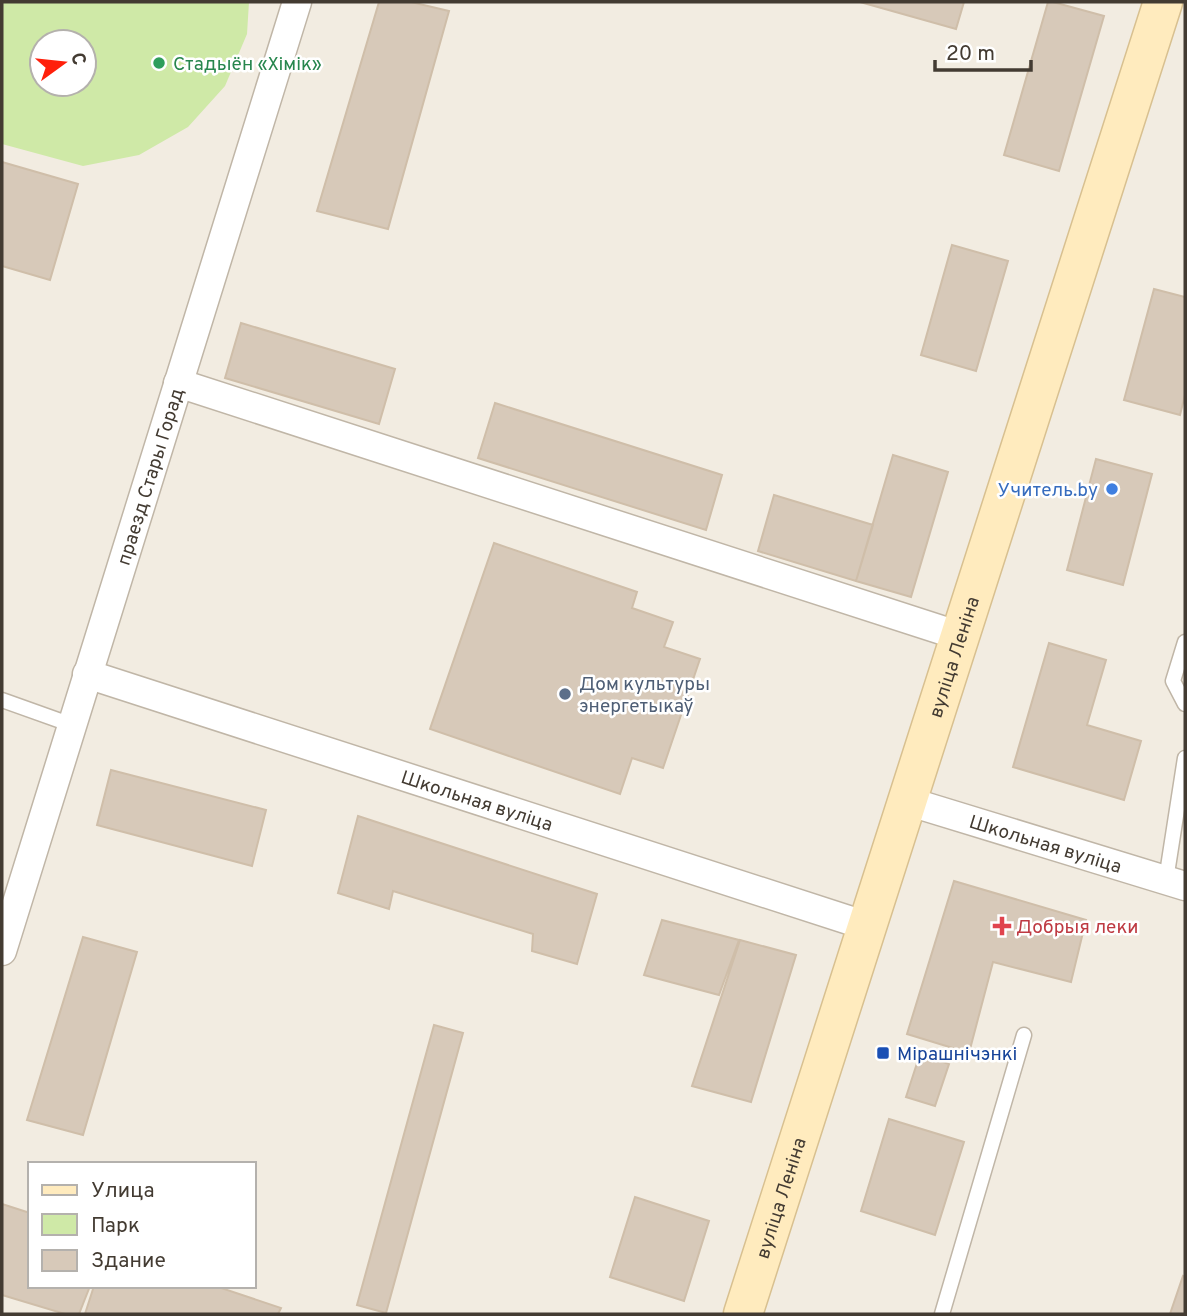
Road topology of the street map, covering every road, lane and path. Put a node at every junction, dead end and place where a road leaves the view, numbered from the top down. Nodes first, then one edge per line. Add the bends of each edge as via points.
1 (297, 2) edge
2 (1163, 2) edge
3 (178, 383) junction
4 (960, 636) junction
5 (1185, 642) edge
6 (87, 674) junction
7 (2, 700) edge
8 (1185, 704) edge
9 (72, 725) junction
10 (1185, 758) edge
11 (907, 801) junction
12 (1176, 883) edge
13 (867, 926) junction
14 (2, 951) edge
15 (1024, 1035) dead end
16 (743, 1314) edge
17 (942, 1314) edge

1 - 3 street, праезд Стары Горад
2 - 4 street, вуліца Леніна
3 - 4 street
3 - 6 street, праезд Стары Горад
4 - 11 street, вуліца Леніна
5 - 8 lane via 1173,681
6 - 9 street, праезд Стары Горад
6 - 13 street, Школьная вуліца
7 - 9 lane
9 - 14 street, праезд Стары Горад
10 - 12 lane
11 - 12 street, Школьная вуліца
11 - 13 street, вуліца Леніна
13 - 16 street, вуліца Леніна
15 - 17 lane

